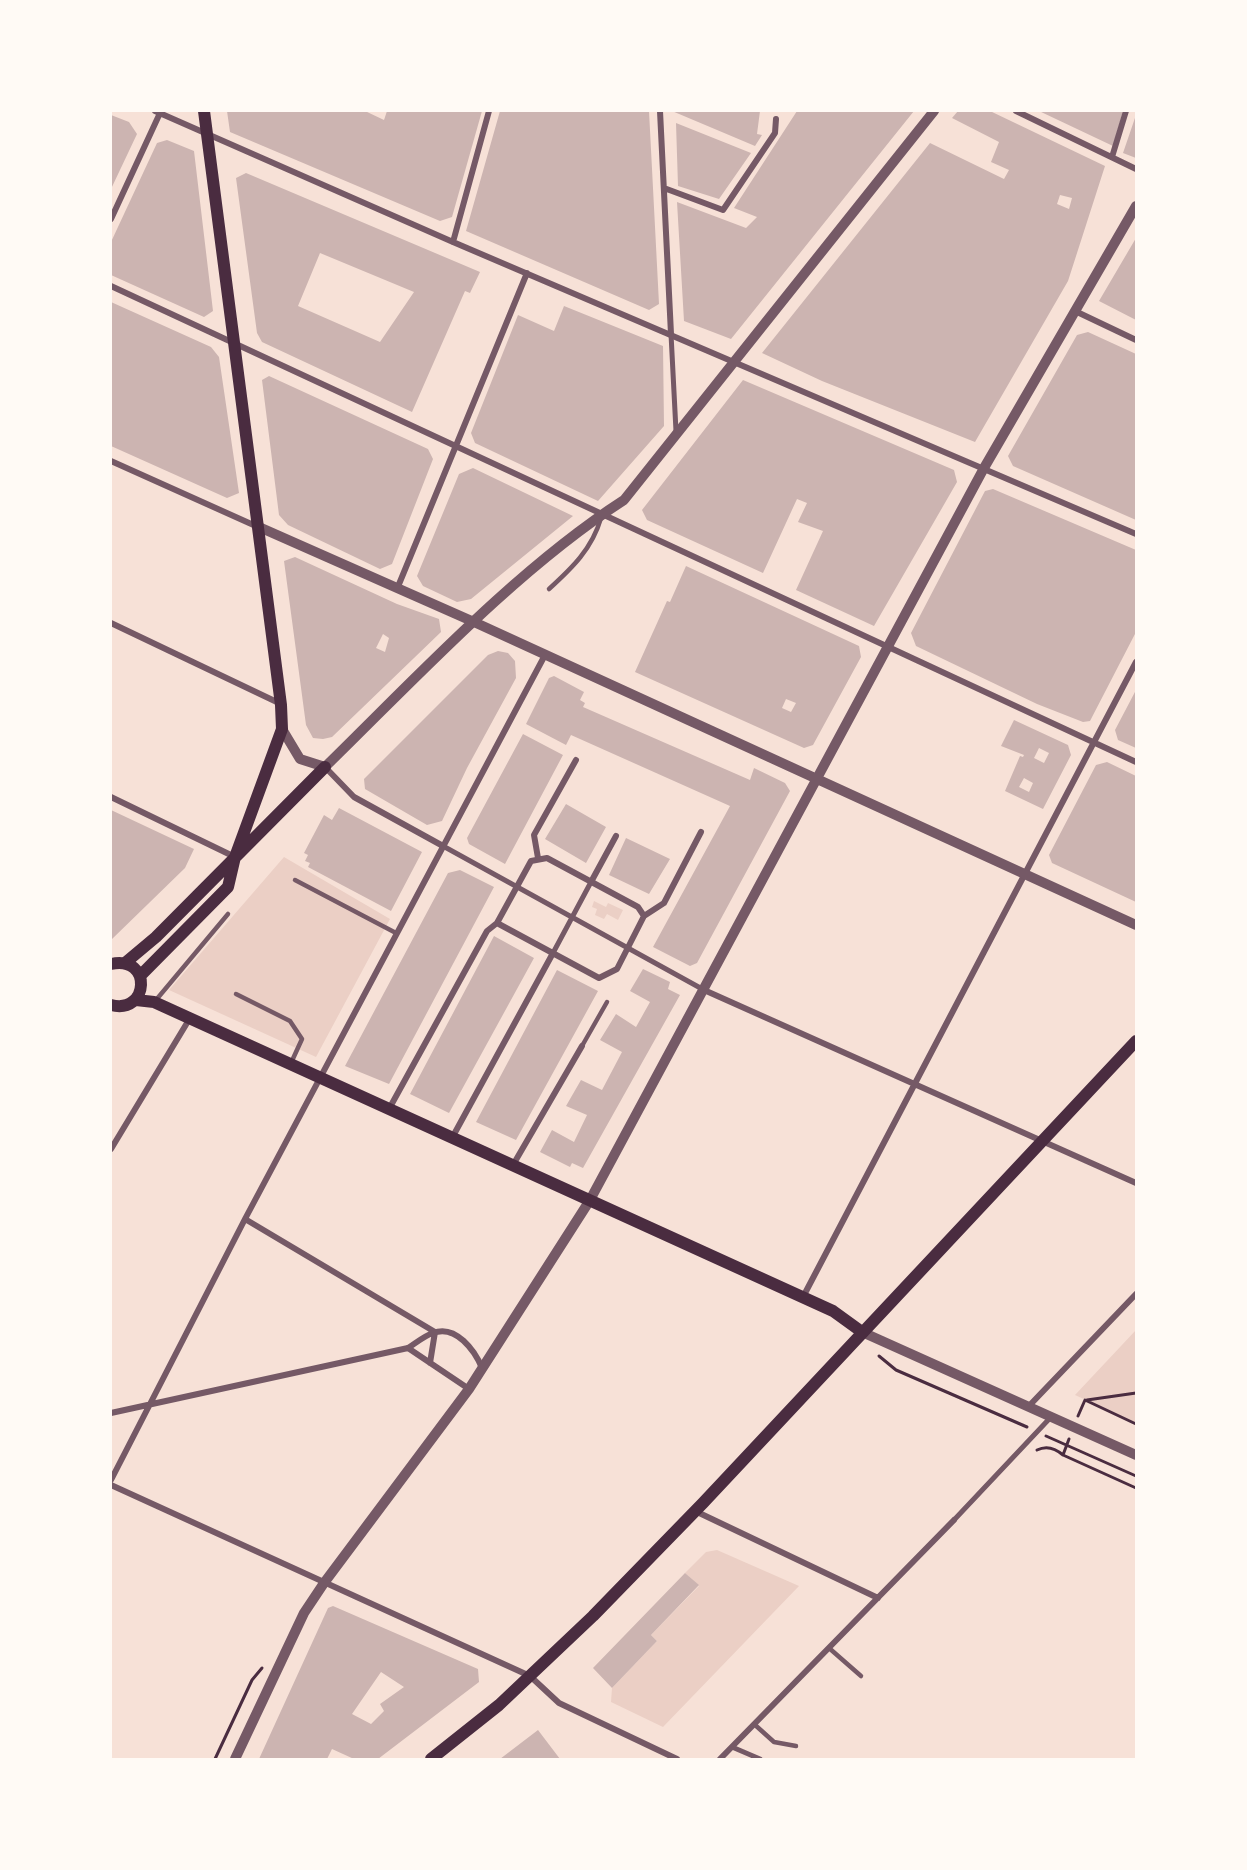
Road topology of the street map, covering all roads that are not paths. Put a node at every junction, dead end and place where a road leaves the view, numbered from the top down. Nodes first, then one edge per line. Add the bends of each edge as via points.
1 (204, 111) edge
2 (489, 111) edge
3 (660, 111) edge
4 (777, 111) edge
5 (934, 111) edge
6 (1016, 111) edge
7 (1126, 111) edge
8 (157, 112) edge
9 (776, 119) joint
10 (206, 131) junction
11 (1112, 157) junction
12 (1136, 169) edge
13 (664, 188) junction
14 (1136, 206) edge
15 (111, 219) edge
16 (453, 242) junction
17 (527, 273) junction
18 (111, 286) edge
19 (1075, 311) junction
20 (671, 334) junction
21 (1136, 340) edge
22 (236, 343) junction
23 (736, 361) junction
24 (677, 436) junction
25 (456, 446) junction
26 (111, 461) edge
27 (984, 468) junction
28 (602, 514) junction
29 (259, 527) junction
30 (1136, 534) edge
31 (397, 589) junction
32 (549, 589) dead end
33 (474, 622) junction
34 (111, 623) edge
35 (887, 649) junction
36 (545, 655) junction
37 (1136, 662) edge
38 (281, 705) junction
39 (282, 729) junction
40 (1093, 743) junction
41 (576, 760) dead end
42 (1136, 762) edge
43 (326, 767) junction
44 (817, 779) junction
45 (111, 797) edge
46 (701, 832) dead end
47 (616, 836) dead end
48 (443, 846) junction
49 (236, 857) junction
50 (538, 858) junction
51 (1024, 874) junction
52 (295, 880) dead end
53 (591, 882) junction
54 (517, 887) junction
55 (228, 914) dead end
56 (644, 916) junction
57 (572, 917) junction
58 (497, 922) junction
59 (1136, 925) edge
60 (396, 933) junction
61 (629, 948) junction
62 (553, 953) junction
63 (125, 963) junction
64 (111, 964) edge
65 (141, 981) junction
66 (704, 990) junction
67 (236, 994) dead end
68 (136, 1000) junction
69 (154, 1002) junction
70 (607, 1002) dead end
71 (112, 1006) edge
72 (190, 1018) junction
73 (1136, 1041) edge
74 (582, 1046) joint
75 (290, 1064) junction
76 (321, 1078) junction
77 (913, 1083) junction
78 (389, 1109) junction
79 (452, 1137) junction
80 (1042, 1141) junction
81 (111, 1149) edge
82 (513, 1165) junction
83 (1136, 1183) edge
84 (590, 1200) junction
85 (245, 1218) junction
86 (1136, 1294) edge
87 (803, 1297) junction
88 (435, 1332) junction
89 (862, 1332) junction
90 (408, 1348) junction
91 (430, 1363) junction
92 (482, 1368) junction
93 (468, 1389) junction
94 (147, 1405) junction
95 (1028, 1407) junction
96 (111, 1413) edge
97 (1052, 1417) junction
98 (1136, 1455) edge
99 (111, 1480) edge
100 (111, 1485) edge
101 (695, 1511) junction
102 (954, 1520) joint
103 (324, 1583) junction
104 (878, 1598) junction
105 (829, 1648) junction
106 (530, 1676) junction
107 (861, 1676) dead end
108 (754, 1724) junction
109 (796, 1746) dead end
110 (732, 1747) junction
111 (236, 1759) edge
112 (431, 1759) edge
113 (677, 1759) edge
114 (720, 1759) edge
115 (760, 1759) edge

1 - 10 main road
2 - 16 street
3 - 13 street
4 - 9 street
5 - 23 street
6 - 11 street
7 - 11 street
8 - 10 street
8 - 15 street
9 - 13 street via 775,133 723,210
10 - 16 street
10 - 22 main road
11 - 12 street
13 - 20 street
14 - 19 street
16 - 17 street
17 - 20 street
17 - 25 street
18 - 22 street
19 - 21 street
19 - 27 street
20 - 23 street
20 - 24 street
22 - 25 street
22 - 29 main road
23 - 24 street
23 - 27 street
24 - 28 street via 624,500
25 - 28 street
25 - 31 street
26 - 29 street
27 - 30 street
27 - 35 street
28 - 32 lane via 595,538 573,567
28 - 33 street
28 - 35 street
29 - 31 street
29 - 38 main road
31 - 33 street
33 - 36 street
33 - 43 street
34 - 38 street
35 - 40 street
35 - 44 street
36 - 44 street
36 - 48 street
37 - 40 street
38 - 39 main road
39 - 43 street via 300,759
39 - 49 main road
40 - 42 street
40 - 51 street
41 - 50 street via 534,835
43 - 48 street via 354,797
43 - 49 main road
44 - 51 street
44 - 66 street
45 - 49 street
46 - 56 street via 664,903
47 - 53 street
48 - 54 street
48 - 60 street
49 - 63 main road
49 - 65 main road via 228,887
50 - 53 street via 547,858
50 - 54 street via 531,861
51 - 59 street
51 - 77 street
52 - 60 lane
53 - 56 street via 638,907
53 - 57 street
54 - 57 street
54 - 58 street
55 - 69 lane
56 - 61 street
57 - 61 street
57 - 62 street
58 - 62 street
58 - 78 street via 486,931
60 - 76 street
61 - 62 street via 617,969 599,978
61 - 66 street
62 - 79 street
63 - 64 main road
63 - 65 main road via 134,968
65 - 68 main road
65 - 69 main road
66 - 77 street
66 - 84 street
67 - 75 lane via 290,1021 302,1039
68 - 69 main road
68 - 71 main road via 125,1006
69 - 72 main road
70 - 74 lane
72 - 75 main road
72 - 81 street
73 - 80 main road
74 - 82 street
75 - 76 main road
76 - 78 main road
76 - 85 street
77 - 80 street
77 - 87 street
78 - 79 main road
79 - 82 main road
80 - 83 street
80 - 89 main road
82 - 84 main road
84 - 87 main road
84 - 92 street
85 - 88 street
85 - 94 street
86 - 95 street
87 - 89 main road via 833,1311
88 - 90 street
88 - 91 street
88 - 92 street via 456,1335 474,1350
89 - 95 street
89 - 101 main road
90 - 91 street
90 - 94 street
91 - 93 street
92 - 93 street
93 - 103 street
94 - 96 street
94 - 99 street
95 - 97 street
97 - 98 street
97 - 102 street
100 - 103 street
101 - 104 street
101 - 106 main road
102 - 104 street
103 - 106 street
103 - 111 street via 304,1613
104 - 105 street
105 - 107 lane
105 - 108 street
106 - 112 main road
106 - 113 street via 559,1703
108 - 109 lane via 774,1742
108 - 110 street
110 - 114 street
110 - 115 street

